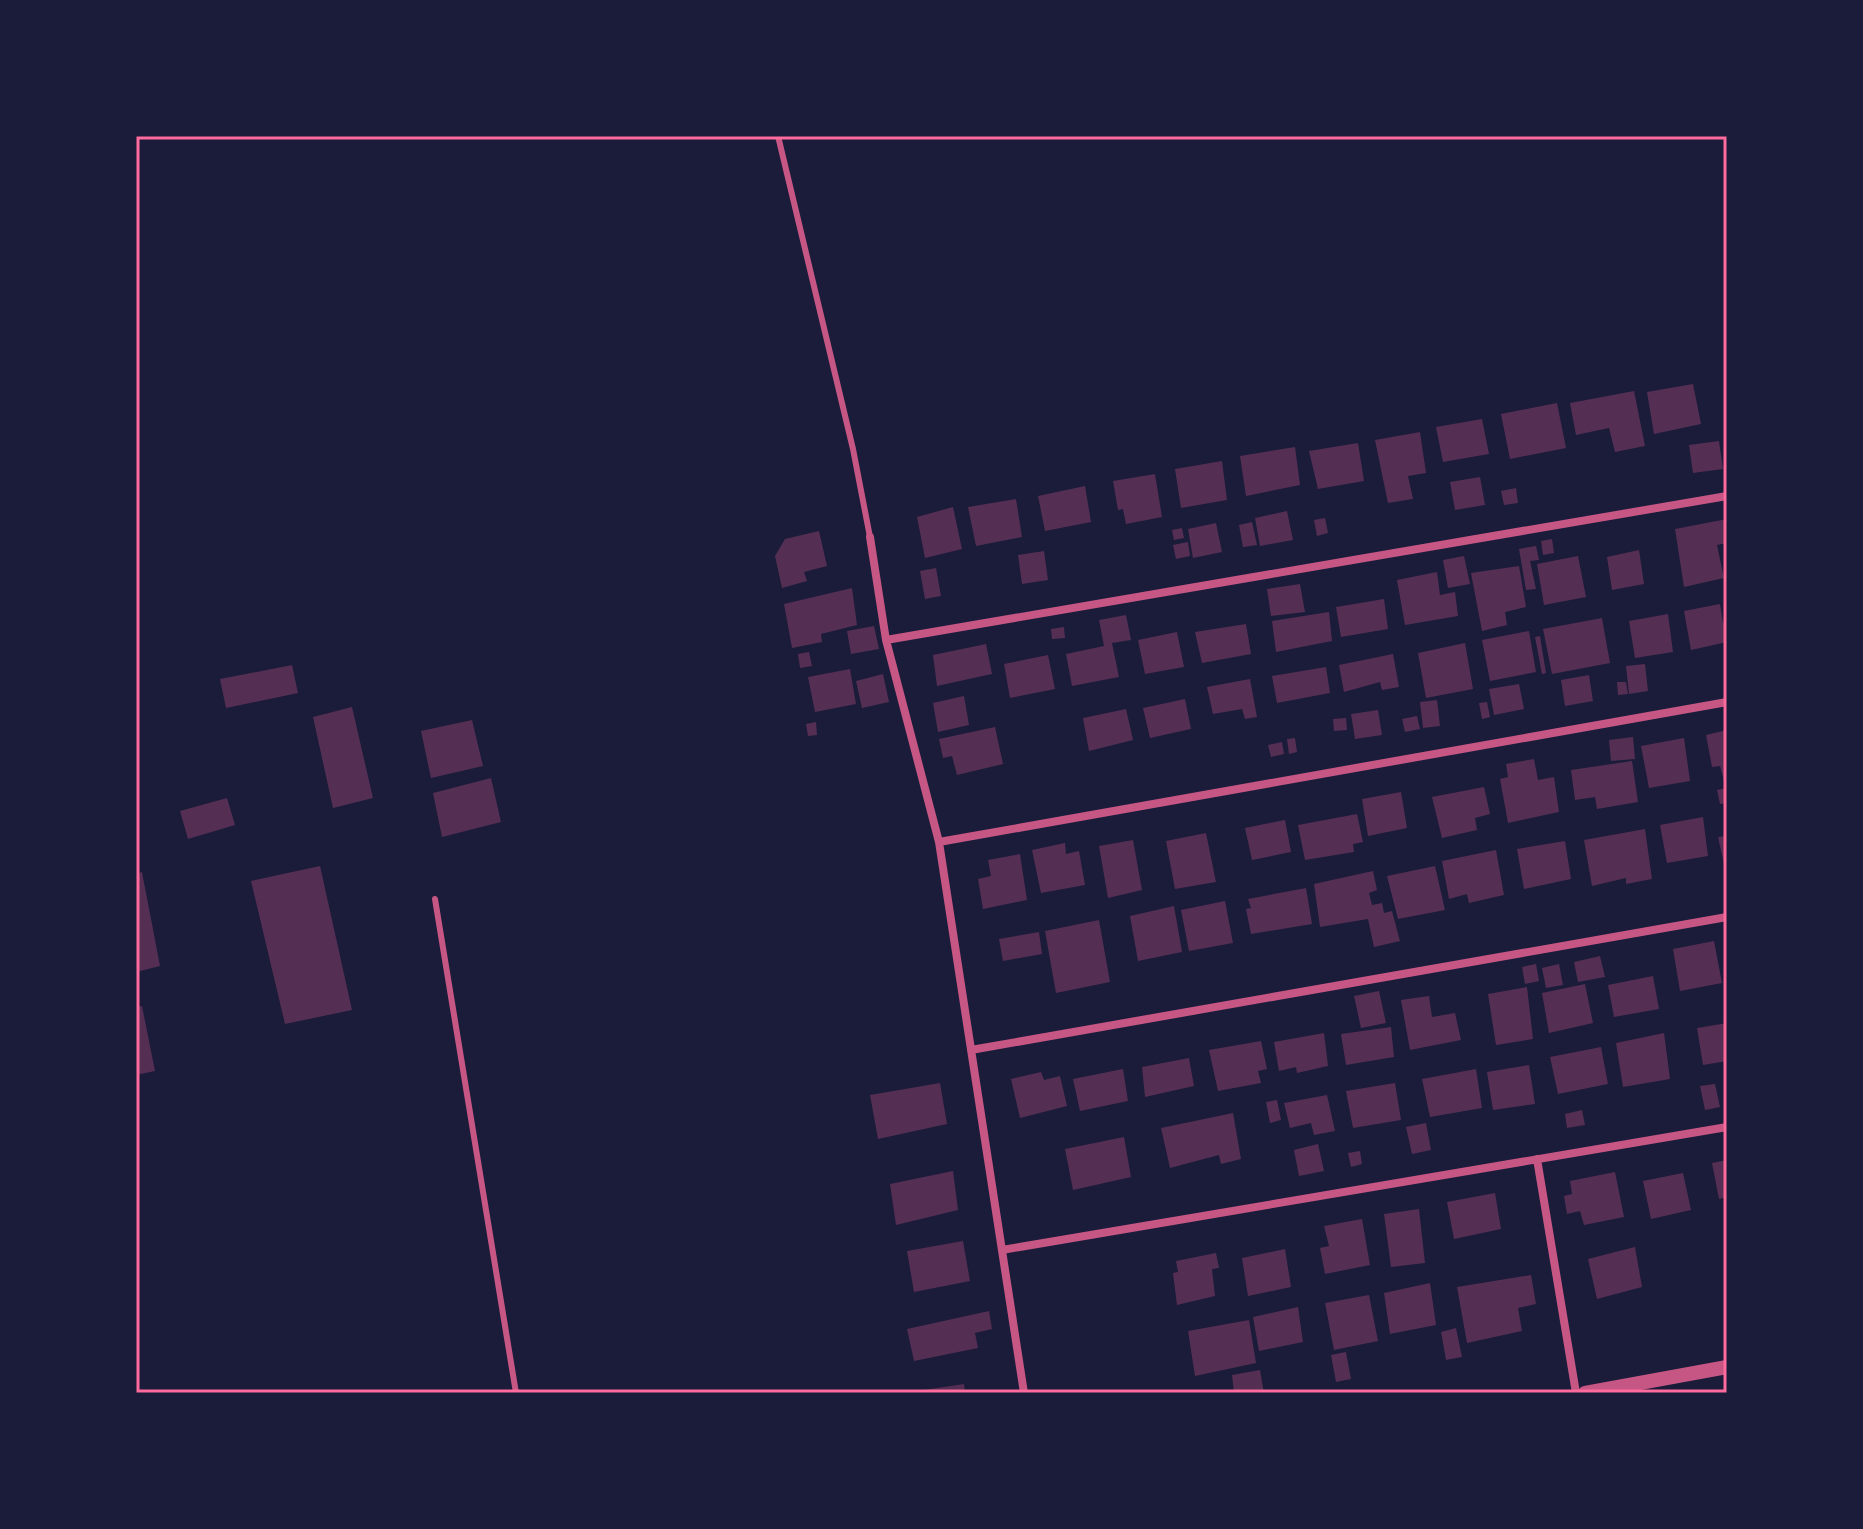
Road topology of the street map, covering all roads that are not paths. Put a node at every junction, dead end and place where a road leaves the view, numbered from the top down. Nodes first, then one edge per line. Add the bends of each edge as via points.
1 (778, 136) edge
2 (1727, 496) edge
3 (870, 537) joint
4 (886, 640) junction
5 (1727, 702) edge
6 (939, 842) junction
7 (435, 899) dead end
8 (1727, 917) edge
9 (971, 1050) junction
10 (1727, 1127) edge
11 (1537, 1159) junction
12 (1002, 1250) junction
13 (1727, 1367) edge
14 (516, 1393) edge
15 (1024, 1393) edge
16 (1576, 1393) edge
17 (1585, 1393) edge

1 - 3 lane
2 - 4 street
3 - 4 street
4 - 6 street
5 - 6 street
6 - 9 street
7 - 14 lane
8 - 9 street
9 - 12 street
10 - 11 street
11 - 12 street
11 - 16 street
12 - 15 street
13 - 17 street

